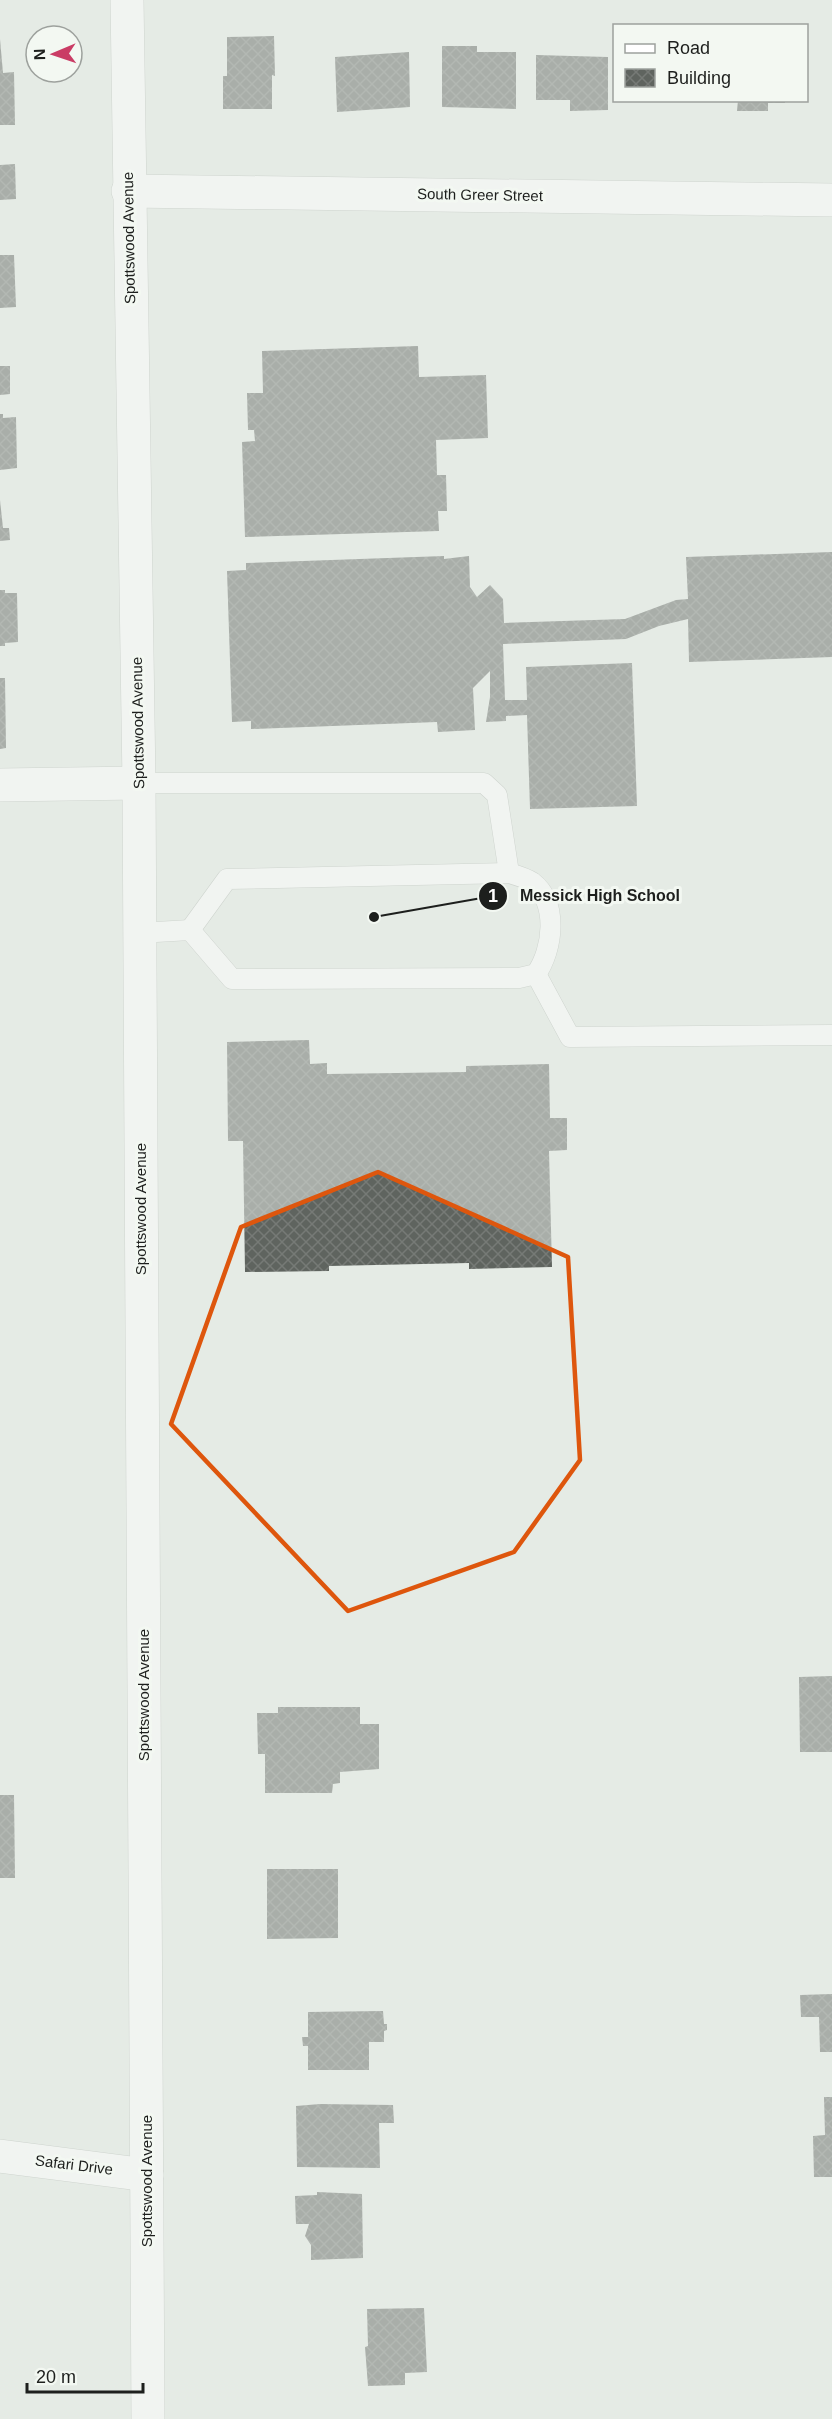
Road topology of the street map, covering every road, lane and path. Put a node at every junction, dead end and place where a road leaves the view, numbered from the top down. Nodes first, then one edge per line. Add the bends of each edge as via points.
1 (127, 0) edge
2 (128, 191) junction
3 (832, 200) edge
4 (139, 783) junction
5 (0, 785) edge
6 (509, 873) junction
7 (190, 930) junction
8 (139, 933) junction
9 (536, 974) junction
10 (832, 1035) edge
11 (0, 2156) edge
12 (147, 2175) junction
13 (148, 2419) edge

1 - 2 street, Spottswood Avenue
2 - 3 street, South Greer Street
2 - 4 street, Spottswood Avenue
4 - 5 street
4 - 6 lane via 484,783 497,795
4 - 8 street, Spottswood Avenue
6 - 7 lane via 227,879
6 - 9 lane via 532,882 543,897 550,918 549,945
7 - 8 lane
7 - 9 lane via 232,979 519,978
8 - 12 street, Spottswood Avenue
9 - 10 lane via 570,1037
11 - 12 street, Safari Drive
12 - 13 street, Spottswood Avenue

